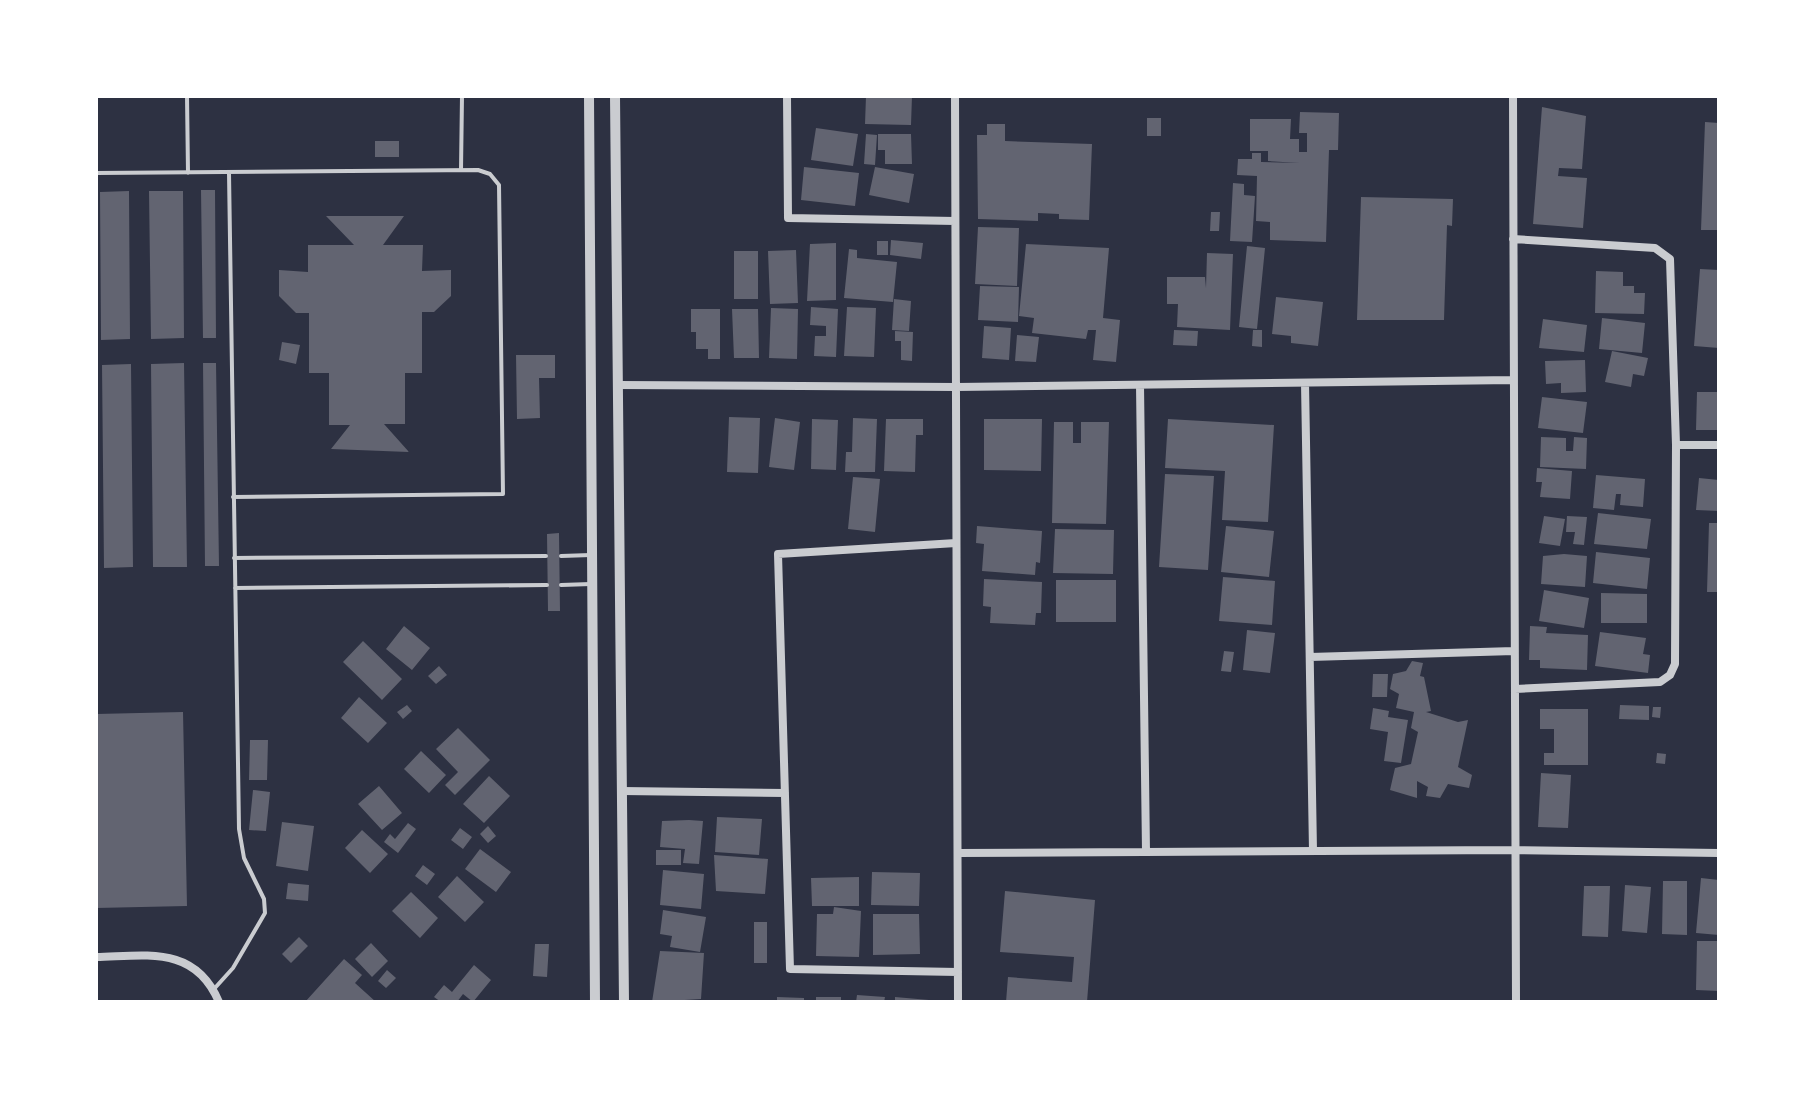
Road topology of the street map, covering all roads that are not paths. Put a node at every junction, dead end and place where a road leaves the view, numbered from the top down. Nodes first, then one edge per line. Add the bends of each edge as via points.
1 (187, 96) edge
2 (462, 96) edge
3 (589, 96) edge
4 (615, 96) edge
5 (787, 96) edge
6 (955, 96) edge
7 (1513, 96) edge
8 (461, 171) junction
9 (96, 173) edge
10 (188, 173) junction
11 (229, 173) junction
12 (955, 221) junction
13 (1513, 239) junction
14 (1514, 380) junction
15 (1305, 383) junction
16 (618, 385) junction
17 (1140, 385) junction
18 (956, 387) junction
19 (1676, 445) junction
20 (1719, 445) edge
21 (233, 497) junction
22 (956, 543) junction
23 (594, 555) junction
24 (546, 556) dead end
25 (561, 556) dead end
26 (234, 558) junction
27 (594, 584) junction
28 (547, 585) dead end
29 (561, 585) dead end
30 (235, 588) junction
31 (1514, 651) junction
32 (1310, 657) junction
33 (1515, 689) junction
34 (622, 791) junction
35 (785, 793) junction
36 (1515, 850) junction
37 (1313, 851) junction
38 (1146, 852) junction
39 (958, 853) junction
40 (1719, 853) edge
41 (96, 957) edge
42 (958, 972) junction
43 (214, 990) junction
44 (219, 1002) edge
45 (595, 1002) edge
46 (624, 1002) edge
47 (958, 1002) edge
48 (1516, 1002) edge

1 - 10 lane
2 - 8 lane
3 - 23 street
4 - 16 street
5 - 12 street via 788,218
6 - 12 street
7 - 13 street
8 - 11 lane
8 - 21 lane via 490,174 499,185 503,494
9 - 10 lane
10 - 11 lane
11 - 21 lane
12 - 18 street
13 - 14 street
13 - 19 street via 1655,248 1670,259
14 - 15 street
14 - 31 street
15 - 17 street
15 - 32 street
16 - 18 street
16 - 34 street
17 - 18 street
17 - 38 street
18 - 22 street
19 - 20 street
19 - 33 street via 1675,664 1670,675 1660,682
21 - 26 lane
22 - 35 street via 778,554
22 - 39 street
23 - 25 lane
23 - 27 street
24 - 26 lane
26 - 30 lane
27 - 29 lane
27 - 45 street
28 - 30 lane
30 - 43 lane via 239,829 265,913
31 - 32 street
31 - 33 street
32 - 37 street
33 - 36 street
34 - 35 street
34 - 46 street
35 - 42 street via 790,969
36 - 37 street
36 - 40 street
36 - 48 street
37 - 38 street
38 - 39 street
39 - 42 street
41 - 43 street via 166,956 189,963
42 - 47 street
43 - 44 street

